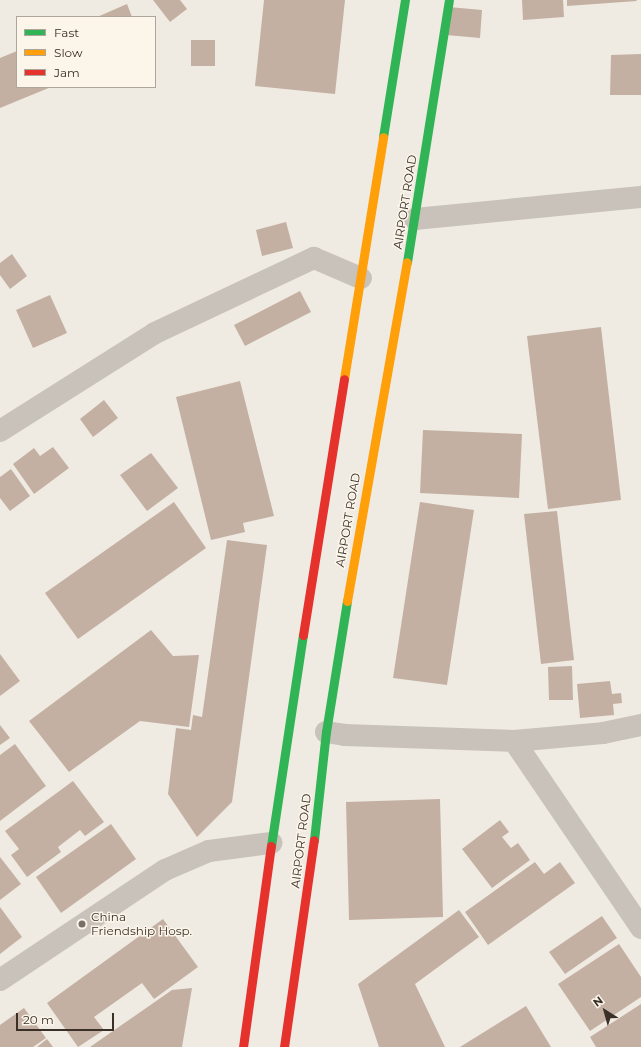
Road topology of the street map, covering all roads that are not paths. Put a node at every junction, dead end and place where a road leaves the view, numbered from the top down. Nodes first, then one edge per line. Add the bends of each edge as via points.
1 (405, 0) edge
2 (449, 0) edge
3 (641, 197) edge
4 (415, 219) junction
5 (361, 278) junction
6 (0, 431) edge
7 (641, 725) edge
8 (326, 732) junction
9 (514, 741) junction
10 (271, 843) junction
11 (641, 928) edge
12 (0, 980) edge
13 (243, 1047) edge
14 (284, 1047) edge

1 - 5 main road
2 - 4 main road, AIRPORT ROAD
3 - 4 street
4 - 8 main road, AIRPORT ROAD via 362,506
5 - 6 street via 314,258 155,332
5 - 10 main road
7 - 9 street via 604,733
8 - 9 street via 345,735
8 - 14 main road, AIRPORT ROAD via 314,842
9 - 11 street
10 - 12 street via 209,851 165,870
10 - 13 main road

